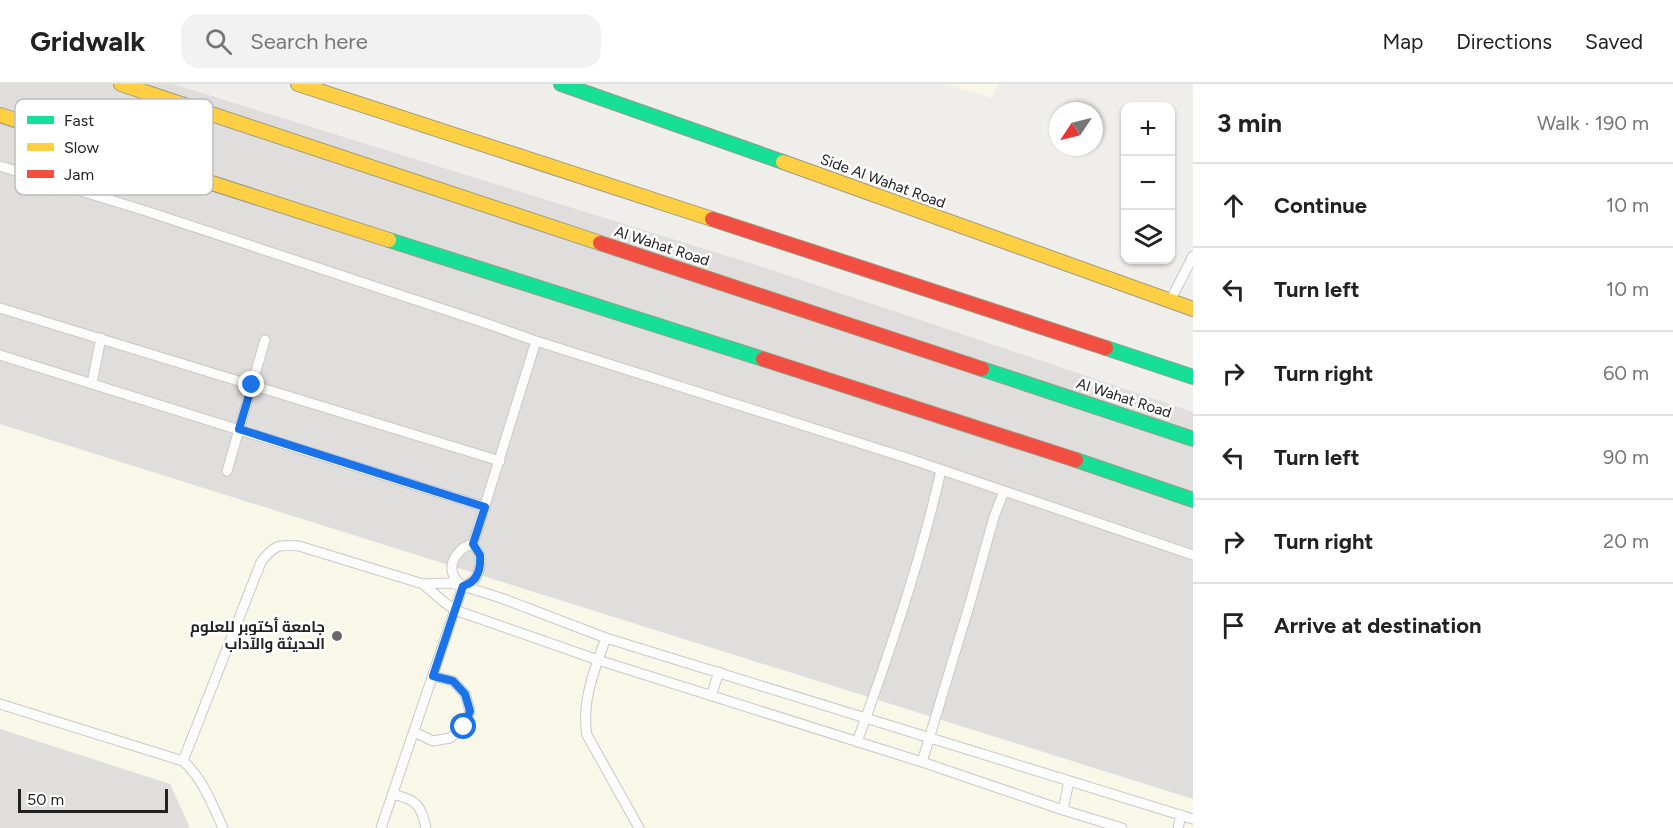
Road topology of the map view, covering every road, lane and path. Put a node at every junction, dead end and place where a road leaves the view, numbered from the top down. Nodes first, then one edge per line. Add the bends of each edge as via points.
1 (122, 84) edge
2 (298, 84) edge
3 (561, 84) edge
4 (167, 99) edge
5 (213, 114) edge
6 (0, 115) edge
7 (15, 120) edge
8 (0, 166) edge
9 (15, 171) edge
10 (213, 183) edge
11 (94, 195) edge
12 (1193, 256) edge
13 (1170, 301) junction
14 (0, 308) edge
15 (1193, 309) edge
16 (101, 338) junction
17 (265, 340) dead end
18 (536, 341) junction
19 (0, 355) edge
20 (1193, 377) edge
21 (92, 383) junction
22 (252, 385) junction
23 (239, 429) junction
24 (1193, 439) edge
25 (500, 461) junction
26 (942, 470) junction
27 (227, 471) dead end
28 (1004, 491) junction
29 (1193, 500) edge
30 (485, 507) junction
31 (473, 544) junction
32 (1193, 555) edge
33 (423, 584) junction
34 (463, 586) junction
35 (455, 610) junction
36 (606, 638) junction
37 (598, 660) junction
38 (719, 672) junction
39 (433, 676) junction
40 (711, 696) junction
41 (0, 704) edge
42 (866, 717) junction
43 (414, 732) junction
44 (929, 737) junction
45 (857, 742) junction
46 (183, 761) junction
47 (922, 762) junction
48 (1069, 781) junction
49 (393, 794) junction
50 (1063, 810) junction
51 (1181, 815) junction
52 (1193, 819) edge
53 (223, 828) edge
54 (381, 828) edge
55 (426, 828) edge
56 (639, 828) edge
57 (1122, 828) edge
58 (1178, 828) edge

1 - 4 main road, Al Wahat Road
2 - 20 main road
3 - 13 main road, Side Al Wahat Road
5 - 24 main road, Al Wahat Road
6 - 7 main road
8 - 9 lane
10 - 29 main road
11 - 18 lane
12 - 13 lane
13 - 15 main road, Side Al Wahat Road
14 - 16 lane
16 - 21 lane
16 - 22 lane
17 - 22 lane
18 - 25 lane
18 - 26 lane
19 - 21 lane
21 - 23 lane
22 - 23 lane
22 - 25 lane
23 - 27 lane
23 - 30 lane
25 - 30 lane
26 - 28 lane
26 - 42 lane
28 - 32 lane
28 - 44 lane
30 - 31 lane
31 - 34 lane via 480,555 478,574 472,583
31 - 34 lane via 460,549 452,571
33 - 34 lane
33 - 35 lane
33 - 46 lane via 299,546 282,545 274,549 257,570
34 - 35 lane
34 - 36 lane
35 - 37 lane
35 - 39 lane
36 - 37 lane
36 - 38 lane
37 - 40 lane
37 - 56 lane via 585,707 587,735
38 - 40 lane
38 - 42 lane
39 - 43 lane
39 - 43 lane via 453,681 465,694 470,711 464,727 450,738 432,741
40 - 45 lane
41 - 46 lane
42 - 44 lane
42 - 45 lane
43 - 49 lane
44 - 47 lane
44 - 48 lane
45 - 47 lane
46 - 53 lane via 202,784
47 - 50 lane
48 - 50 lane
48 - 51 lane
49 - 54 lane
49 - 55 lane via 410,799 422,811
50 - 57 lane
51 - 52 lane
51 - 58 lane

